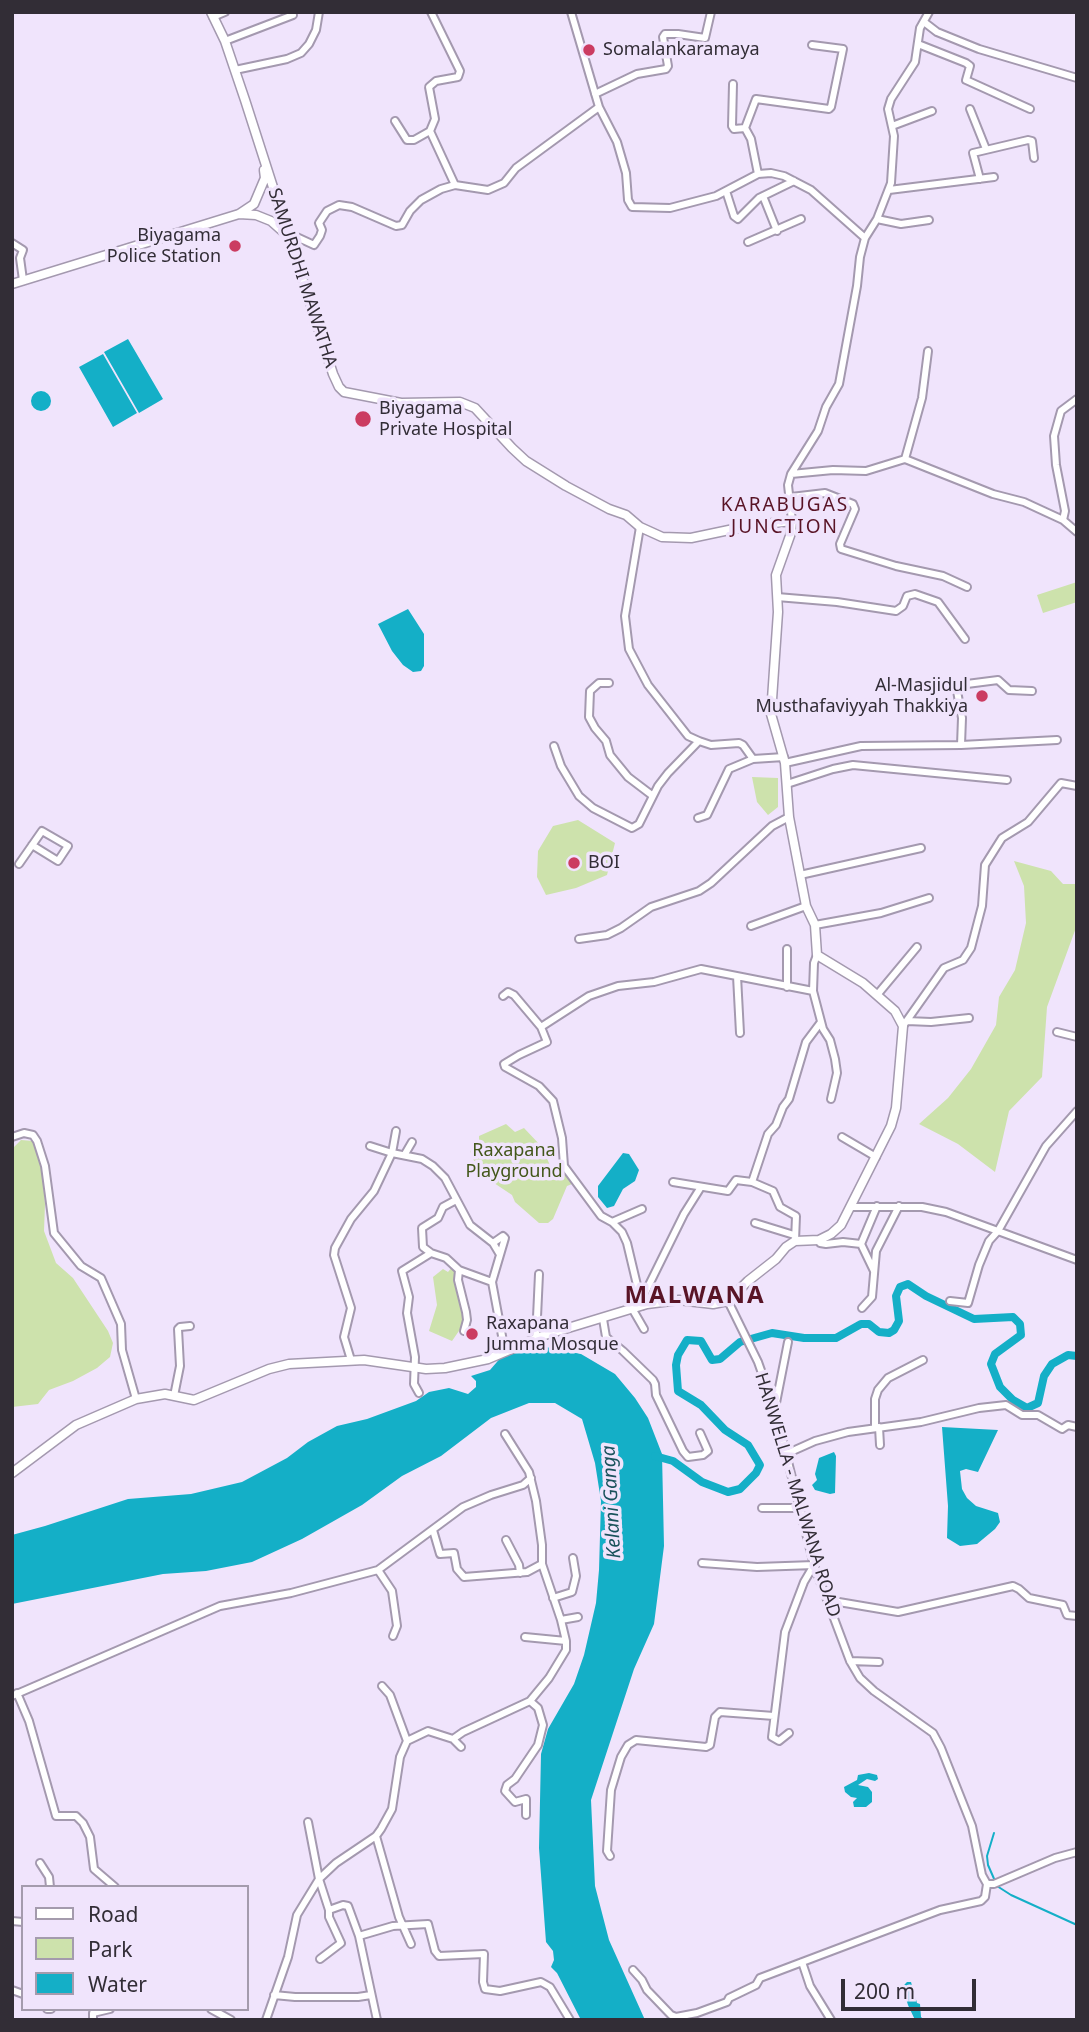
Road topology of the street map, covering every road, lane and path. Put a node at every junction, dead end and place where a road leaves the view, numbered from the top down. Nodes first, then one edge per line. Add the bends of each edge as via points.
1 (225, 12) edge
2 (319, 12) edge
3 (431, 12) edge
4 (571, 12) edge
5 (710, 12) edge
6 (929, 12) edge
7 (212, 15) edge
8 (293, 15) dead end
9 (924, 22) junction
10 (225, 41) junction
11 (918, 44) junction
12 (812, 45) dead end
13 (235, 70) junction
14 (1077, 78) edge
15 (733, 84) dead end
16 (595, 94) junction
17 (599, 107) junction
18 (970, 109) dead end
19 (1030, 109) dead end
20 (933, 111) dead end
21 (395, 121) dead end
22 (892, 126) junction
23 (745, 128) junction
24 (430, 131) junction
25 (261, 148) junction
26 (986, 149) junction
27 (1034, 158) dead end
28 (758, 174) junction
29 (994, 177) dead end
30 (980, 179) junction
31 (794, 181) junction
32 (455, 185) junction
33 (889, 190) junction
34 (726, 191) junction
35 (763, 196) junction
36 (239, 214) junction
37 (801, 219) dead end
38 (877, 219) junction
39 (929, 220) dead end
40 (777, 230) junction
41 (289, 235) junction
42 (865, 238) junction
43 (748, 242) dead end
44 (12, 243) edge
45 (23, 280) junction
46 (12, 284) edge
47 (928, 351) dead end
48 (1077, 399) edge
49 (905, 458) junction
50 (791, 474) junction
51 (791, 497) junction
52 (1063, 520) junction
53 (792, 521) junction
54 (640, 527) junction
55 (1077, 532) edge
56 (967, 587) dead end
57 (777, 597) junction
58 (965, 639) dead end
59 (609, 683) dead end
60 (1032, 691) dead end
61 (1057, 740) dead end
62 (699, 741) junction
63 (961, 745) junction
64 (554, 746) dead end
65 (753, 759) junction
66 (785, 760) junction
67 (1007, 780) dead end
68 (788, 785) junction
69 (1077, 786) edge
70 (653, 796) junction
71 (789, 817) junction
72 (698, 818) dead end
73 (32, 845) junction
74 (921, 848) dead end
75 (19, 864) dead end
76 (800, 875) junction
77 (929, 898) dead end
78 (806, 906) junction
79 (814, 925) junction
80 (751, 926) dead end
81 (579, 939) dead end
82 (917, 947) dead end
83 (786, 949) dead end
84 (817, 955) junction
85 (737, 976) junction
86 (787, 988) junction
87 (813, 991) junction
88 (877, 995) junction
89 (503, 996) dead end
90 (969, 1018) dead end
91 (821, 1022) junction
92 (905, 1023) junction
93 (541, 1027) junction
94 (1057, 1032) dead end
95 (740, 1033) dead end
96 (1077, 1037) edge
97 (831, 1099) dead end
98 (1077, 1111) edge
99 (396, 1131) dead end
100 (12, 1137) edge
101 (842, 1137) dead end
102 (412, 1142) dead end
103 (370, 1146) dead end
104 (392, 1153) junction
105 (405, 1154) junction
106 (876, 1157) junction
107 (673, 1182) dead end
108 (752, 1182) junction
109 (701, 1187) junction
110 (456, 1200) junction
111 (877, 1206) junction
112 (899, 1206) junction
113 (851, 1207) junction
114 (642, 1209) dead end
115 (612, 1222) junction
116 (755, 1223) dead end
117 (998, 1231) junction
118 (794, 1238) junction
119 (819, 1240) junction
120 (493, 1243) junction
121 (861, 1244) junction
122 (431, 1253) junction
123 (499, 1253) junction
124 (1077, 1260) edge
125 (459, 1270) junction
126 (874, 1272) junction
127 (539, 1274) dead end
128 (492, 1282) junction
129 (728, 1301) junction
130 (950, 1301) dead end
131 (639, 1305) junction
132 (862, 1308) dead end
133 (603, 1319) junction
134 (190, 1326) dead end
135 (644, 1329) dead end
136 (464, 1331) dead end
137 (536, 1339) junction
138 (788, 1342) dead end
139 (505, 1352) junction
140 (351, 1360) junction
141 (923, 1360) dead end
142 (415, 1367) junction
143 (419, 1393) dead end
144 (174, 1396) junction
145 (136, 1399) junction
146 (775, 1409) junction
147 (877, 1427) junction
148 (1077, 1427) edge
149 (700, 1433) dead end
150 (505, 1434) dead end
151 (880, 1445) dead end
152 (786, 1454) junction
153 (12, 1473) edge
154 (531, 1478) junction
155 (762, 1508) dead end
156 (799, 1508) junction
157 (433, 1530) junction
158 (506, 1540) dead end
159 (573, 1558) dead end
160 (702, 1563) dead end
161 (541, 1564) junction
162 (814, 1565) junction
163 (378, 1570) junction
164 (520, 1573) junction
165 (553, 1598) junction
166 (827, 1600) junction
167 (578, 1616) dead end
168 (1077, 1616) edge
169 (561, 1620) junction
170 (393, 1636) dead end
171 (525, 1637) dead end
172 (566, 1642) junction
173 (850, 1661) junction
174 (879, 1662) dead end
175 (383, 1686) dead end
176 (15, 1695) edge
177 (530, 1701) junction
178 (774, 1716) junction
179 (789, 1733) dead end
180 (453, 1739) junction
181 (407, 1741) junction
182 (461, 1747) dead end
183 (526, 1815) dead end
184 (308, 1822) dead end
185 (376, 1836) junction
186 (1077, 1852) edge
187 (610, 1856) dead end
188 (40, 1863) dead end
189 (319, 1879) junction
190 (994, 1883) junction
191 (50, 1885) edge
192 (113, 1885) edge
193 (330, 1910) junction
194 (402, 1925) junction
195 (359, 1936) junction
196 (411, 1944) dead end
197 (320, 1959) dead end
198 (802, 1962) junction
199 (633, 1970) dead end
200 (371, 1994) junction
201 (274, 1995) junction
202 (215, 2011) edge
203 (232, 2020) edge
204 (266, 2020) edge
205 (377, 2020) edge
206 (570, 2020) edge
207 (831, 2020) edge

1 - 7 street
2 - 13 street via 310,44 301,53
3 - 24 street via 460,73 429,87 435,119
4 - 16 street
5 - 16 street via 705,38 665,34 666,69 636,74
6 - 9 street
7 - 10 main road, SAMURDHI MAWATHA
8 - 10 street
9 - 11 street
9 - 14 street via 979,49
10 - 13 main road, SAMURDHI MAWATHA
11 - 19 street via 966,63 970,66 966,80
11 - 22 street via 911,71 891,99
12 - 23 street via 843,49 831,107 756,99
13 - 25 main road, SAMURDHI MAWATHA
15 - 23 street via 733,126
16 - 17 street
17 - 32 street via 516,168 504,183 488,190
17 - 34 street via 617,142 632,207 670,208
18 - 26 street
20 - 22 street
21 - 24 street via 407,140
22 - 33 street
23 - 28 street
24 - 32 street
25 - 36 main road via 265,178 254,204
25 - 41 main road, SAMURDHI MAWATHA
26 - 27 street via 1028,140
26 - 30 street via 973,153
28 - 31 street
28 - 34 street
29 - 30 street
30 - 33 street
31 - 35 street
31 - 42 street via 825,201
32 - 41 street via 421,200 402,225 339,205 327,211 319,223 322,230 314,245
33 - 38 street
34 - 35 street via 736,218
35 - 40 street
36 - 41 main road via 271,221
36 - 45 main road
37 - 40 street
38 - 39 street via 901,224
38 - 42 street
40 - 43 street
41 - 54 main road, SAMURDHI MAWATHA via 332,374 344,392 401,403 460,402 475,408 526,461
42 - 50 street via 839,384 818,431
44 - 45 street via 23,250
45 - 46 main road
47 - 49 street via 925,384
48 - 52 street via 1061,411 1054,436
49 - 50 street via 866,471
49 - 52 street
50 - 51 street
51 - 53 street
51 - 56 street via 825,493 853,504 841,549 943,576
52 - 55 street
53 - 54 main road, SAMURDHI MAWATHA via 691,538 663,537
53 - 57 main road via 776,568
54 - 62 street via 625,616 629,649 648,685 688,736
57 - 58 street via 896,611 915,594 938,602
57 - 66 main road via 771,714
59 - 70 street via 599,683 590,691 590,717 610,755 628,777
60 - 63 street via 1009,690 998,680 959,685
61 - 63 street
62 - 65 street via 739,743
62 - 70 street
63 - 66 street via 861,746
64 - 70 street via 579,796 625,825 639,824
65 - 66 street
65 - 72 street via 729,769 706,815
66 - 68 main road
67 - 68 street via 853,765
68 - 71 main road
69 - 92 street via 1061,783 1028,822 1002,838 985,865 982,906 971,948 963,960 944,968
71 - 76 main road
71 - 81 street via 699,891 651,907 607,935
73 - 73 street via 42,831 68,846 58,861
73 - 75 street
74 - 76 street
76 - 78 main road
77 - 79 street via 881,913
78 - 79 main road
78 - 80 street
79 - 84 main road
82 - 88 street
83 - 86 street
84 - 87 street
84 - 88 main road
85 - 86 street
85 - 93 street via 701,969 618,986 589,996
85 - 95 street
86 - 87 street
87 - 91 street
88 - 92 main road
89 - 93 street via 508,992 514,995
90 - 92 street
91 - 97 street via 837,1073
91 - 108 street via 806,1042 789,1099 768,1134
92 - 106 main road via 896,1108
93 - 115 street via 545,1044 505,1067 550,1095 564,1166 601,1216
94 - 96 street
98 - 117 street via 1046,1146
99 - 104 street
100 - 145 street via 24,1133 37,1141 54,1233 81,1266 101,1278 121,1324 122,1350
101 - 106 street
102 - 105 street
103 - 104 street
104 - 105 street
104 - 140 street via 374,1191 335,1248 351,1308 344,1337
105 - 110 street via 433,1166
106 - 113 main road
107 - 109 street
108 - 109 street via 736,1180 728,1191
108 - 118 street via 773,1191 780,1207 796,1216
109 - 131 street
110 - 120 street via 470,1225
110 - 122 street via 422,1228 423,1247
111 - 112 street
111 - 113 street
111 - 121 street
112 - 117 street via 946,1212
112 - 126 street via 876,1251
113 - 119 main road via 841,1224
114 - 115 street
115 - 131 street via 627,1242
116 - 118 street
117 - 124 street
117 - 130 street via 989,1241 968,1303
118 - 119 main road
118 - 129 main road
119 - 121 street
120 - 123 street
120 - 123 street via 504,1236
121 - 126 street
122 - 125 street via 446,1258
122 - 142 street via 402,1271
123 - 128 street
125 - 128 street
125 - 136 street via 467,1311
126 - 132 street via 872,1297
127 - 137 street
128 - 139 street
129 - 131 main road
129 - 146 street, HANWELLA - MALWANA ROAD
131 - 133 main road
131 - 135 street
133 - 137 main road
133 - 149 street via 606,1337 653,1380 688,1457 708,1451
134 - 144 street via 178,1329 180,1366
137 - 139 main road
138 - 146 street
139 - 142 main road via 446,1368
140 - 142 main road
140 - 144 main road via 281,1366 198,1399
141 - 147 street via 888,1378 878,1390
142 - 143 street via 414,1384
144 - 145 main road
145 - 153 main road via 68,1430
146 - 152 street, HANWELLA - MALWANA ROAD
147 - 148 street via 1006,1405 1062,1429
147 - 151 street
147 - 152 street via 815,1441
150 - 154 street
152 - 156 street, HANWELLA - MALWANA ROAD
154 - 157 street via 463,1507
154 - 161 street
155 - 156 street
156 - 162 street, HANWELLA - MALWANA ROAD
157 - 163 street
157 - 164 street via 440,1555 454,1553 464,1577
158 - 164 street
159 - 165 street via 576,1576 572,1592
160 - 162 street
161 - 164 street
161 - 165 street
162 - 166 street, HANWELLA - MALWANA ROAD
162 - 178 street via 785,1632
163 - 170 street via 392,1591 397,1626
163 - 176 street via 220,1606
165 - 169 street
166 - 168 street via 898,1612 1013,1587 1029,1598 1063,1605 1067,1615
166 - 173 street, HANWELLA - MALWANA ROAD
167 - 169 street
169 - 172 street
171 - 172 street
172 - 177 street via 566,1650
173 - 174 street
173 - 190 street, HANWELLA - MALWANA ROAD via 874,1691 933,1733 972,1826 982,1875
175 - 181 street
176 - 192 street via 29,1721 56,1816 76,1816 83,1823 90,1837 94,1869
177 - 180 street
177 - 183 street via 543,1726 538,1745 505,1791 515,1802 526,1799
178 - 179 street via 774,1740
178 - 187 street via 720,1712 706,1747 636,1740 628,1745 611,1790
180 - 181 street via 428,1731
180 - 182 street
181 - 185 street via 392,1809
184 - 189 street
185 - 189 street
185 - 194 street
186 - 190 street
188 - 191 street
189 - 193 street
189 - 201 street via 298,1915
190 - 198 street via 981,1901 940,1910
193 - 195 street via 348,1906
193 - 197 street via 341,1943
194 - 195 street
194 - 196 street
194 - 206 street via 428,1923 439,1956 484,1954 485,1989 500,1991 537,1982 551,1987
195 - 200 street
198 - 199 street via 760,1978 727,2002 676,2017
198 - 207 street via 810,1986
200 - 201 street
200 - 205 street
201 - 204 street
202 - 203 street

